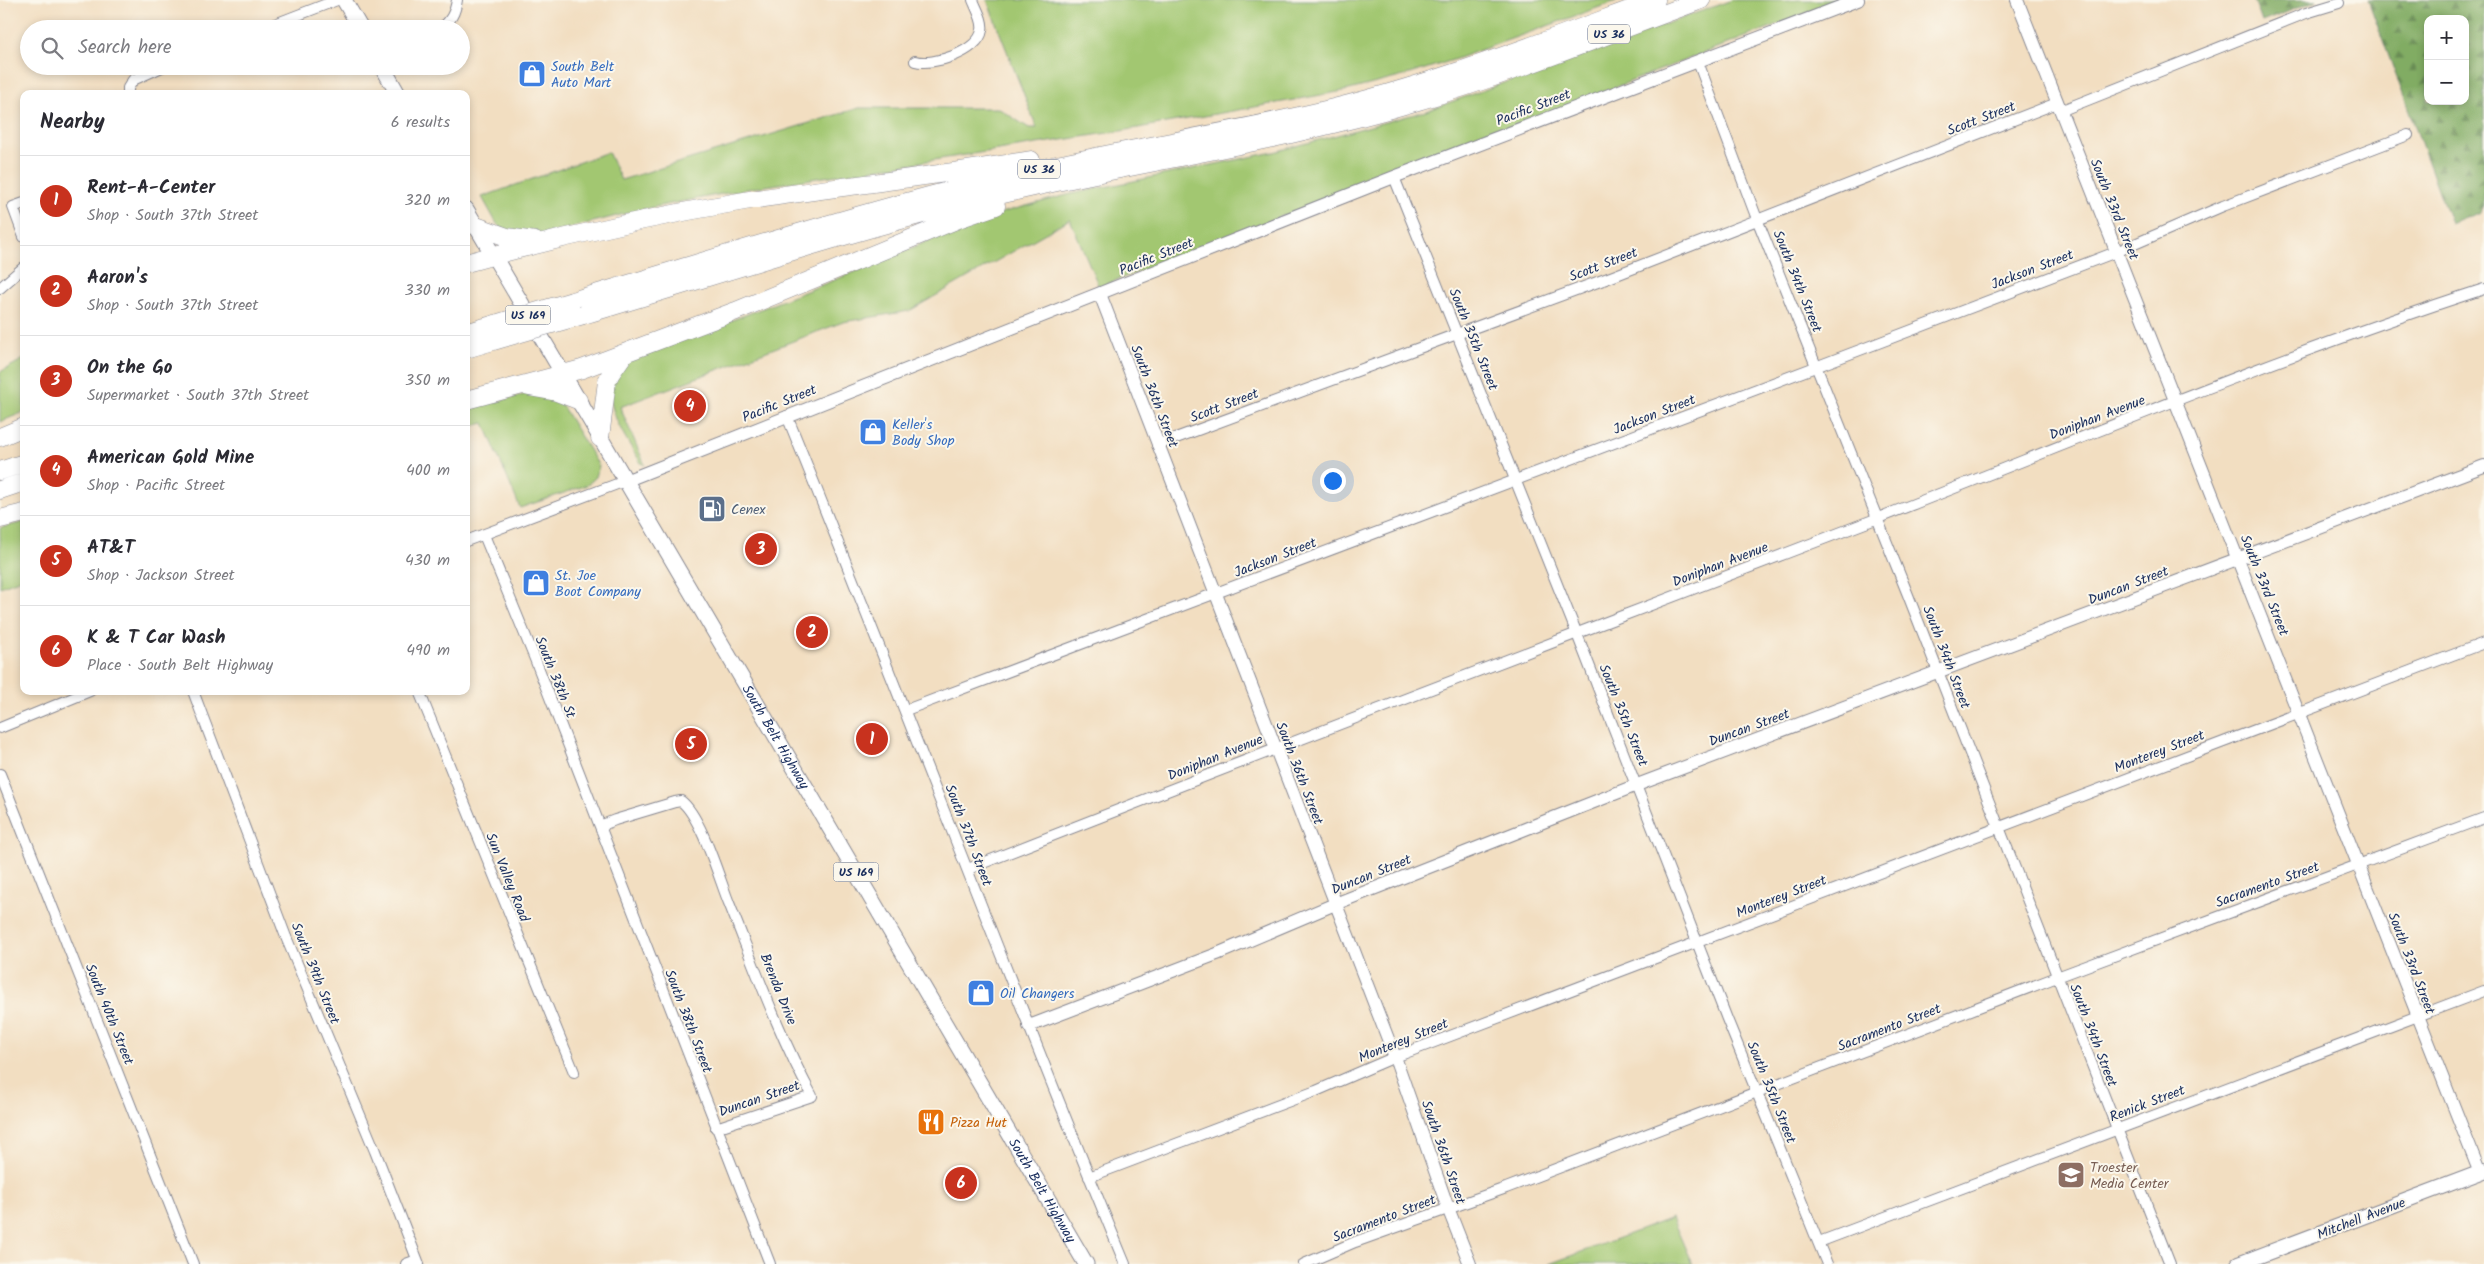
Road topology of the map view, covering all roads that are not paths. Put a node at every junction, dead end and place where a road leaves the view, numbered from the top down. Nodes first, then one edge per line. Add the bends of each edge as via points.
1 (337, 0) edge
2 (344, 0) edge
3 (457, 0) edge
4 (973, 0) edge
5 (1656, 0) edge
6 (1701, 0) edge
7 (1858, 0) edge
8 (2017, 0) edge
9 (2339, 3) dead end
10 (285, 20) edge
11 (356, 20) edge
12 (450, 20) edge
13 (915, 61) dead end
14 (1698, 62) junction
15 (144, 75) edge
16 (389, 75) edge
17 (128, 90) edge
18 (396, 90) edge
19 (2058, 107) junction
20 (2408, 135) dead end
21 (1143, 148) junction
22 (1090, 174) junction
23 (1394, 177) junction
24 (20, 204) edge
25 (470, 216) edge
26 (1757, 219) junction
27 (20, 226) edge
28 (476, 226) junction
29 (546, 241) junction
30 (2116, 252) junction
31 (494, 256) junction
32 (470, 263) edge
33 (20, 270) edge
34 (0, 288) edge
35 (2484, 289) edge
36 (1100, 294) junction
37 (470, 332) edge
38 (1456, 332) junction
39 (489, 334) junction
40 (470, 346) edge
41 (625, 353) junction
42 (1818, 366) junction
43 (563, 375) junction
44 (521, 386) junction
45 (470, 399) edge
46 (578, 400) junction
47 (2176, 401) junction
48 (787, 416) junction
49 (20, 429) edge
50 (0, 437) edge
51 (600, 438) junction
52 (1157, 445) junction
53 (20, 465) edge
54 (2484, 466) edge
55 (0, 471) edge
56 (1515, 480) junction
57 (625, 481) junction
58 (20, 483) edge
59 (0, 490) edge
60 (20, 514) edge
61 (1878, 518) junction
62 (0, 519) edge
63 (484, 535) junction
64 (470, 540) edge
65 (2239, 560) junction
66 (1216, 594) junction
67 (1577, 634) junction
68 (2484, 643) edge
69 (1939, 673) junction
70 (80, 695) edge
71 (195, 695) edge
72 (421, 695) edge
73 (906, 710) junction
74 (2300, 712) junction
75 (0, 728) edge
76 (1274, 748) junction
77 (0, 774) edge
78 (1637, 786) junction
79 (2484, 818) edge
80 (1998, 826) junction
81 (601, 830) junction
82 (2358, 864) junction
83 (968, 869) junction
84 (1334, 904) junction
85 (1698, 943) junction
86 (2057, 977) junction
87 (2484, 990) edge
88 (2417, 1015) junction
89 (1028, 1026) junction
90 (1394, 1057) junction
91 (574, 1072) dead end
92 (1757, 1092) junction
93 (812, 1096) joint
94 (716, 1128) junction
95 (2116, 1129) junction
96 (2483, 1176) edge
97 (1089, 1177) junction
98 (1448, 1208) junction
99 (1819, 1242) junction
100 (418, 1262) edge
101 (192, 1264) edge
102 (406, 1264) edge
103 (770, 1264) edge
104 (1086, 1264) edge
105 (1125, 1264) edge
106 (1304, 1264) edge
107 (1470, 1264) edge
108 (1827, 1264) edge
109 (2170, 1264) edge
110 (2238, 1264) edge

1 - 10 street
2 - 11 main road
3 - 12 street
4 - 13 street via 983,27 975,44 938,62 925,64
5 - 21 highway, US 36 via 1414,86 1317,112
6 - 22 highway, US 36 via 1416,102 1328,126
7 - 14 street, Pacific Street
8 - 19 street, South 33rd Street
9 - 19 street, Scott Street via 2306,12
14 - 23 street, Pacific Street
14 - 26 street, South 34th Street
15 - 17 street via 133,80
16 - 18 main road
19 - 26 street, Scott Street
19 - 30 street, South 33rd Street
20 - 30 street, Jackson Street via 2223,206
21 - 29 highway via 1086,150 749,200
21 - 39 highway, US 36, bridge via 994,179 911,201 572,301
22 - 39 highway, US 36, bridge via 915,216 583,315
22 - 41 highway via 961,218
23 - 36 street, Pacific Street
23 - 38 street, South 35th Street
24 - 27 street via 13,207
25 - 28 main road, South Belt Highway / US 169
26 - 38 street, Scott Street
26 - 42 street, South 34th Street
28 - 29 highway via 516,239
28 - 31 main road, South Belt Highway / US 169
29 - 31 highway
30 - 42 street, Jackson Street
30 - 47 street, South 33rd Street
31 - 32 highway
31 - 43 main road, South Belt Highway / US 169
33 - 34 street
35 - 47 street, Doniphan Avenue
36 - 48 street, Pacific Street
36 - 52 street, South 36th Street
37 - 39 highway, US 36
38 - 52 street, Scott Street
38 - 56 street, South 35th Street
39 - 40 highway, US 36
41 - 43 highway
41 - 51 highway via 607,382
42 - 56 street, Jackson Street
42 - 61 street, South 34th Street
43 - 44 highway
43 - 46 main road, South Belt Highway / US 169
44 - 45 highway
44 - 46 highway via 558,392
46 - 51 main road, South Belt Highway / US 169
47 - 61 street, Doniphan Avenue
47 - 65 street, South 33rd Street
48 - 57 street, Pacific Street
48 - 73 street, South 37th Street
49 - 50 highway
51 - 57 main road, South Belt Highway / US 169
52 - 66 street, South 36th Street
53 - 55 highway
54 - 65 street, Duncan Street
56 - 66 street, Jackson Street
56 - 67 street, South 35th Street
57 - 63 street, Pacific Street
57 - 104 main road, South Belt Highway / US 169
58 - 59 highway
60 - 62 highway
61 - 67 street, Doniphan Avenue
61 - 69 street, South 34th Street
63 - 64 street, Pacific Street
63 - 81 street, South 38th St
65 - 69 street, Duncan Street
65 - 74 street, South 33rd Street
66 - 73 street, Jackson Street
66 - 76 street, South 36th Street
67 - 76 street, Doniphan Avenue
67 - 78 street, South 35th Street
68 - 74 street, Monterey Street
69 - 78 street, Duncan Street
69 - 80 street, South 34th Street
70 - 75 street
71 - 100 street, South 39th Street via 286,937
72 - 91 street, Sun Valley Road
73 - 83 street, South 37th Street
74 - 80 street, Monterey Street
74 - 82 street, South 33rd Street
76 - 83 street, Doniphan Avenue
76 - 84 street, South 36th Street
77 - 101 street, South 40th Street
78 - 84 street, Duncan Street
78 - 85 street, South 35th Street
79 - 82 street, Sacramento Street
80 - 85 street, Monterey Street
80 - 86 street, South 34th Street
81 - 93 street, Brenda Drive via 605,824 681,801 688,806 792,1058
81 - 94 street, South 38th Street
82 - 86 street, Sacramento Street
82 - 88 street, South 33rd Street
83 - 89 street, South 37th Street
84 - 89 street, Duncan Street via 1217,954
84 - 90 street, South 36th Street
85 - 90 street, Monterey Street
85 - 92 street, South 35th Street
86 - 92 street, Sacramento Street
86 - 95 street, South 34th Street
87 - 88 street, Renick Street
88 - 95 street, Renick Street
88 - 96 street, South 33rd Street
89 - 97 street, South 37th Street
90 - 97 street, Monterey Street via 1316,1091
90 - 98 street, South 36th Street
92 - 98 street, Sacramento Street
92 - 99 street, South 35th Street
93 - 94 street, Duncan Street
94 - 103 street, South 38th Street
95 - 99 street, Renick Street
95 - 109 street, South 34th Street
96 - 110 main road, Mitchell Avenue
97 - 105 street, South 37th Street
98 - 106 street, Sacramento Street
98 - 107 street, South 36th Street
99 - 108 street, South 35th Street
100 - 102 street

